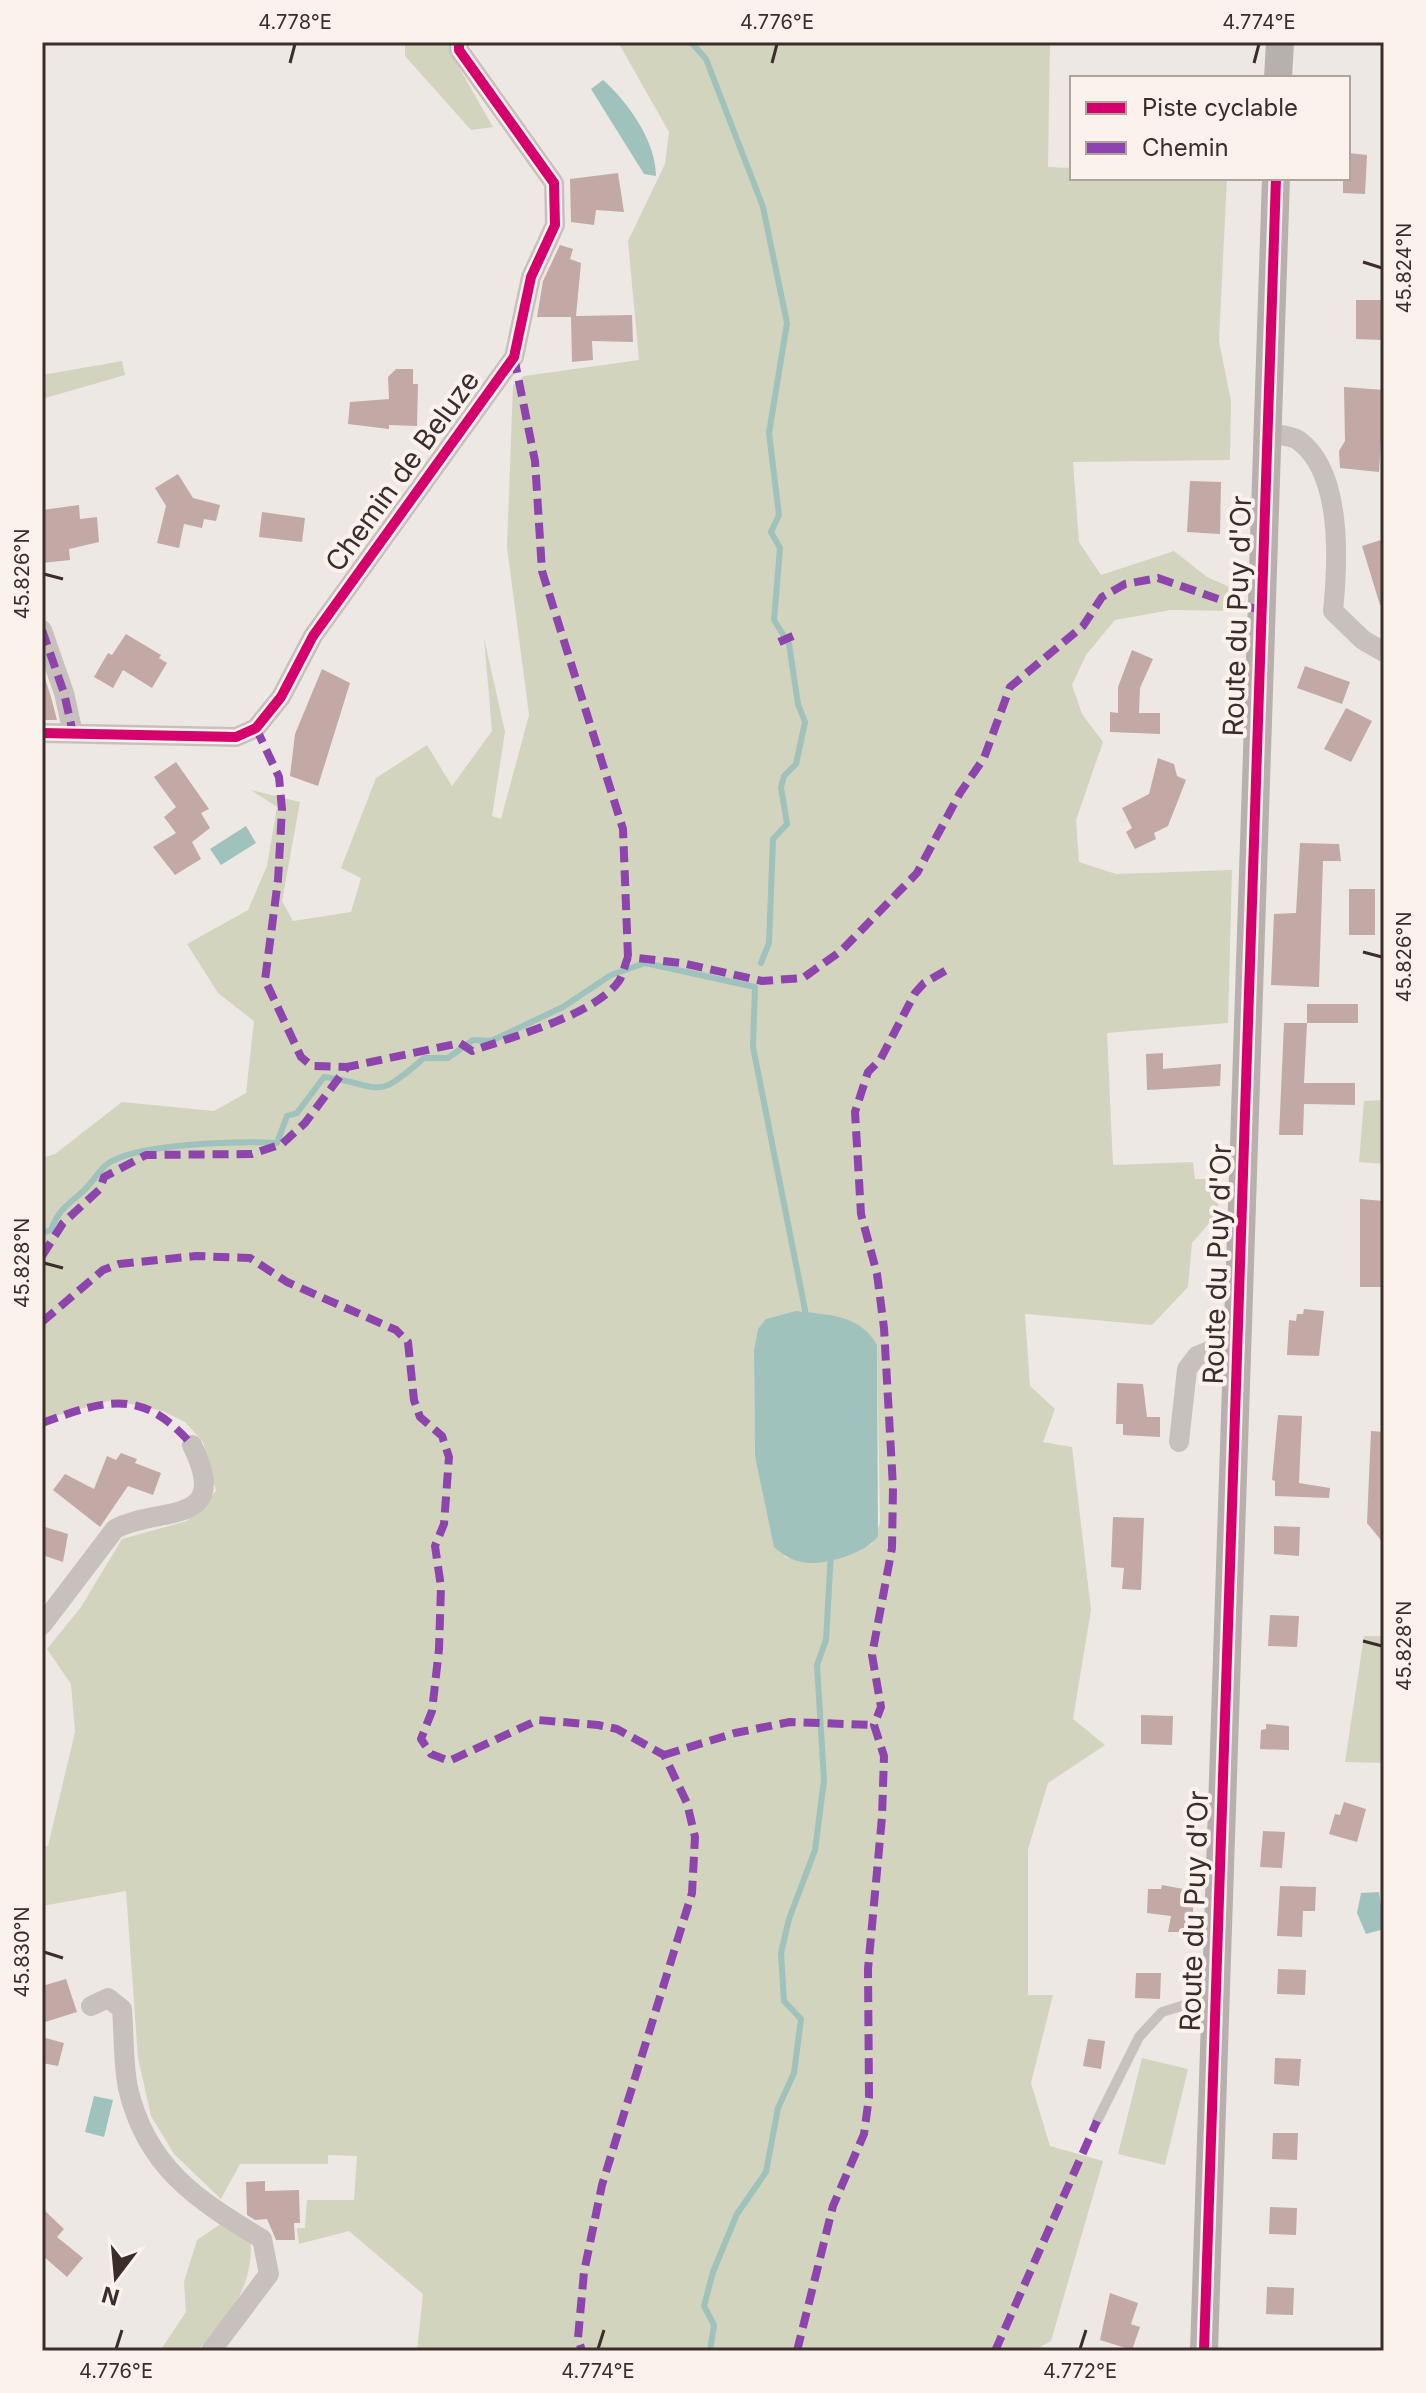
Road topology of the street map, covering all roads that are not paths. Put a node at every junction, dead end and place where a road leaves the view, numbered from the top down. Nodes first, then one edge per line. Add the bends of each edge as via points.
1 (459, 42) edge
2 (1280, 42) edge
3 (1278, 76) edge
4 (1276, 180) edge
5 (1268, 433) junction
6 (42, 630) edge
7 (1384, 652) edge
8 (42, 733) edge
9 (73, 733) junction
10 (1239, 1339) junction
11 (1179, 1442) dead end
12 (192, 1445) dead end
13 (42, 1625) edge
14 (1215, 1995) junction
15 (91, 2006) dead end
16 (1097, 2121) dead end
17 (211, 2351) edge
18 (1204, 2351) edge

1 - 9 street, Chemin de Beluze via 459,50 554,183 555,225 531,277 514,357 313,636 281,697 256,728 236,737
2 - 3 main road
4 - 5 main road, Route du Puy d'Or
5 - 7 street via 1295,438 1312,453 1331,499 1338,564 1333,611
5 - 10 main road, Route du Puy d'Or
6 - 9 street
8 - 9 street, Chemin de Beluze
10 - 11 street via 1197,1356 1187,1369
10 - 14 main road, Route du Puy d'Or
12 - 13 street via 203,1467 204,1488 196,1504 179,1515 131,1520 115,1529
14 - 16 lane via 1162,2012 1139,2037
14 - 18 main road, Route du Puy d'Or
15 - 17 street via 108,1998 122,2009 127,2085 137,2119 177,2182 219,2215 262,2239 269,2274

